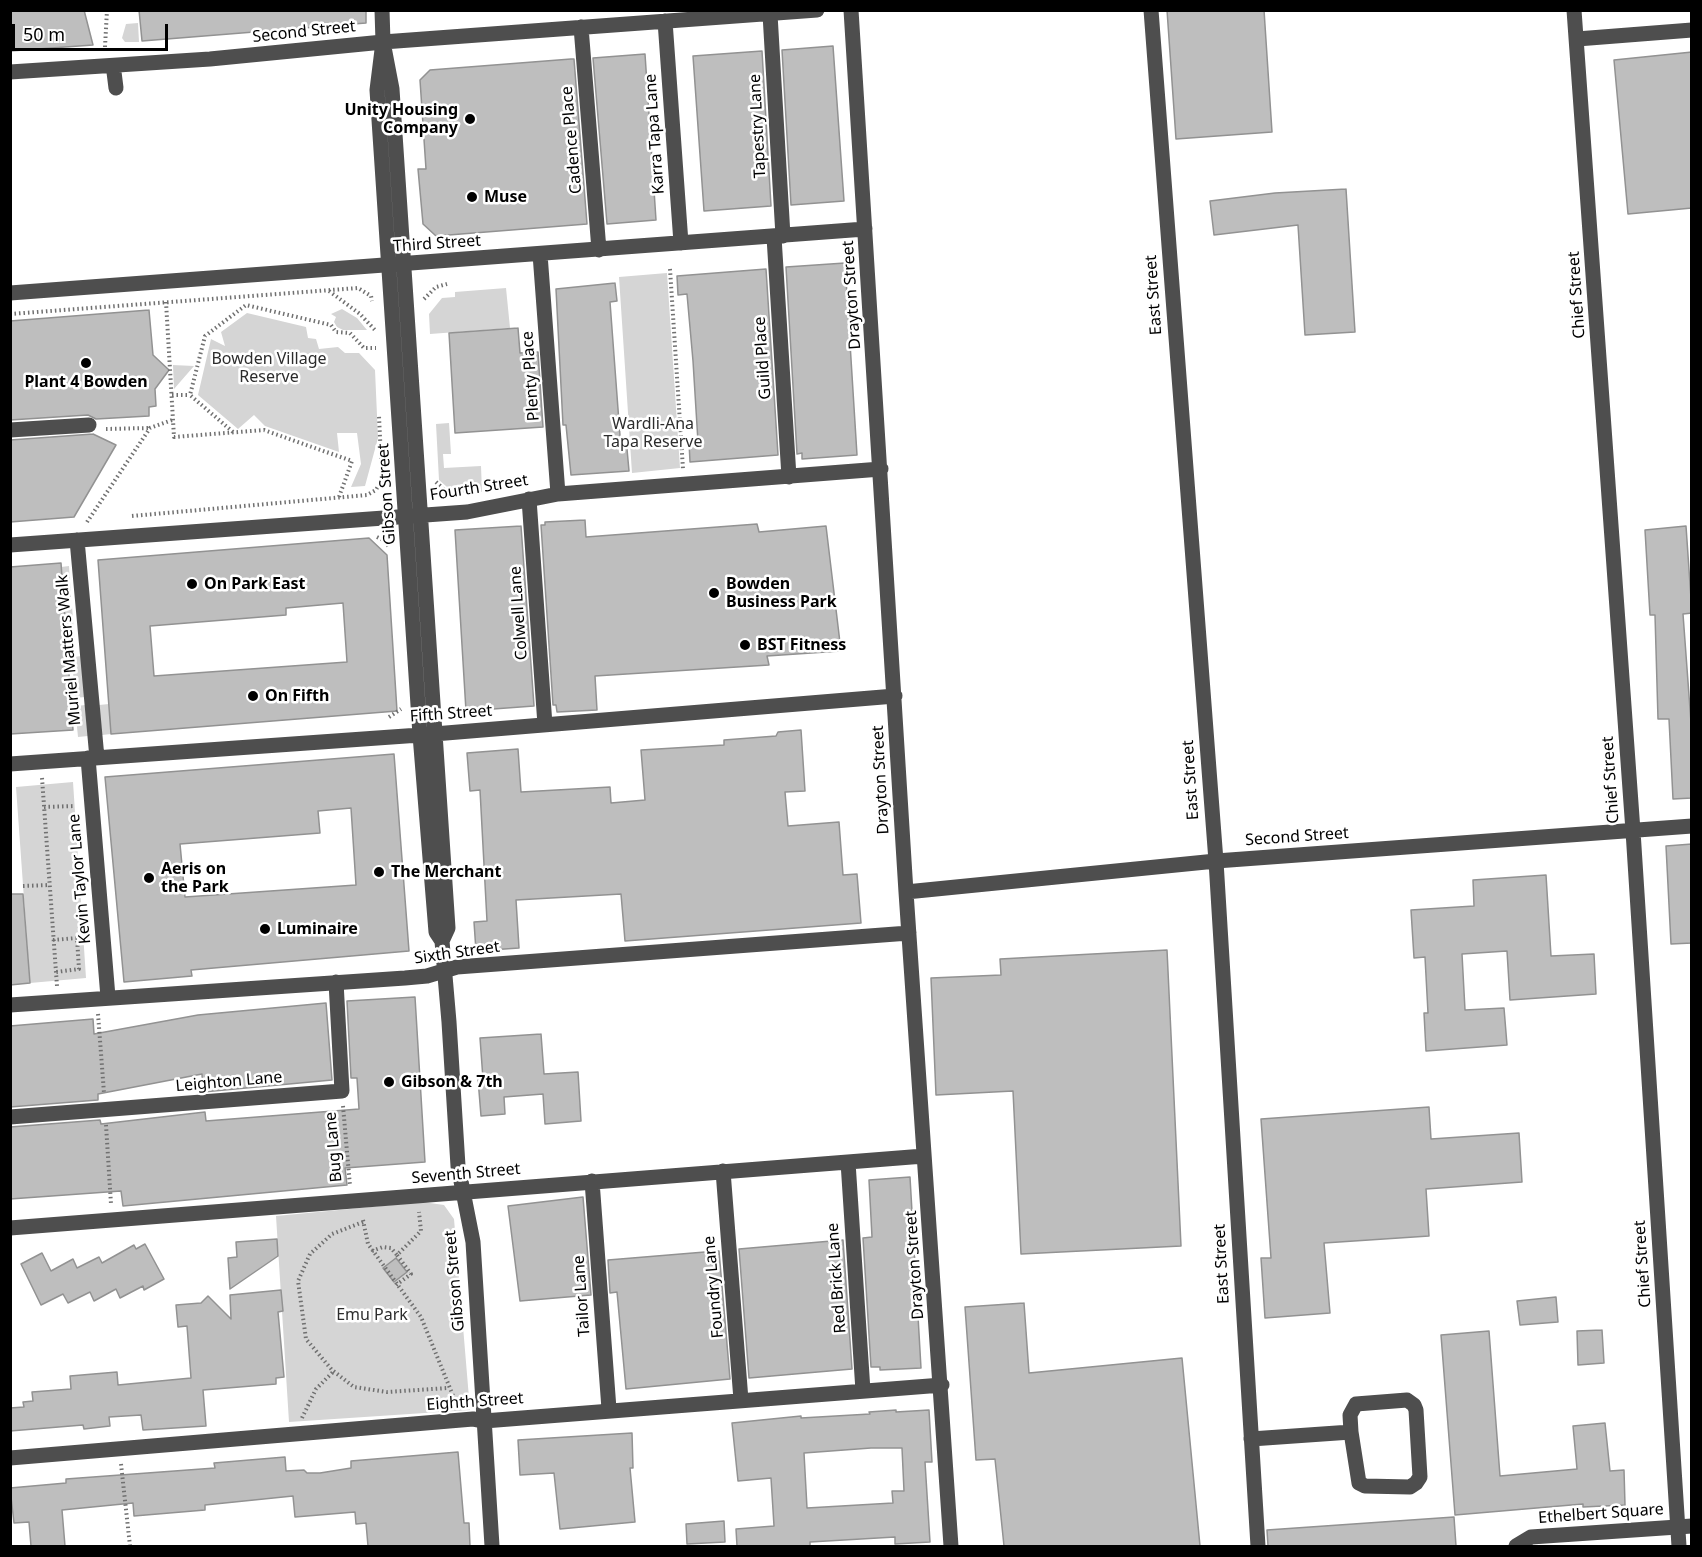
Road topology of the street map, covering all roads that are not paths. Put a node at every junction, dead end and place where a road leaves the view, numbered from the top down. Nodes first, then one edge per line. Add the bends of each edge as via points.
1 (382, 10) edge
2 (817, 10) edge
3 (851, 10) edge
4 (1151, 10) edge
5 (1574, 10) edge
6 (770, 14) junction
7 (665, 21) junction
8 (581, 27) junction
9 (1692, 30) edge
10 (1577, 39) junction
11 (383, 42) junction
12 (10, 72) edge
13 (114, 72) dead end
14 (116, 88) dead end
15 (865, 229) junction
16 (778, 237) junction
17 (681, 243) junction
18 (599, 250) junction
19 (540, 254) junction
20 (396, 265) junction
21 (10, 293) edge
22 (89, 424) road end
23 (10, 430) edge
24 (881, 469) junction
25 (789, 477) junction
26 (558, 494) junction
27 (528, 499) junction
28 (413, 515) junction
29 (77, 540) junction
30 (10, 545) edge
31 (895, 696) junction
32 (545, 725) junction
33 (427, 734) junction
34 (93, 758) junction
35 (10, 764) edge
36 (1692, 826) edge
37 (1633, 831) junction
38 (1216, 861) junction
39 (906, 892) junction
40 (909, 933) junction
41 (445, 971) junction
42 (336, 982) junction
43 (108, 997) junction
44 (10, 1005) edge
45 (10, 1118) edge
46 (924, 1156) junction
47 (848, 1162) junction
48 (723, 1171) junction
49 (592, 1181) junction
50 (461, 1193) junction
51 (10, 1228) edge
52 (942, 1385) junction
53 (863, 1391) junction
54 (741, 1400) junction
55 (609, 1410) junction
56 (484, 1421) junction
57 (1351, 1432) junction
58 (1251, 1439) junction
59 (10, 1458) edge
60 (1685, 1526) edge
61 (492, 1546) edge
62 (951, 1546) edge
63 (1258, 1546) edge
64 (1516, 1546) edge
65 (1679, 1546) edge

1 - 11 street, Gibson Street
2 - 6 street, Second Street
3 - 15 street, Drayton Street
4 - 38 street, East Street
5 - 10 street, Chief Street
6 - 7 street, Second Street
6 - 16 street, Tapestry Lane
7 - 8 street, Second Street
7 - 17 street, Karra Tapa Lane
8 - 11 street, Second Street
8 - 18 street, Cadence Place
9 - 10 street
10 - 37 street, Chief Street
11 - 12 street, Second Street via 210,59
11 - 20 street, Gibson Street via 392,89
13 - 14 street
15 - 16 street, Third Street
15 - 24 street, Drayton Street
16 - 17 street, Third Street
16 - 25 street, Guild Place
17 - 18 street, Third Street
18 - 19 street, Third Street
19 - 20 street, Third Street
19 - 26 street, Plenty Place
20 - 21 street, Third Street
20 - 28 street, Gibson Street
22 - 23 street
24 - 25 street, Fourth Street
24 - 31 street, Drayton Street
25 - 26 street, Fourth Street
26 - 27 street, Fourth Street
27 - 28 street, Fourth Street via 467,512
27 - 32 street, Colwell Lane
28 - 29 street, Fourth Street
28 - 33 street, Gibson Street
29 - 30 street, Fourth Street
29 - 34 street, Muriel Matters Walk
31 - 32 street, Fifth Street
31 - 39 street, Drayton Street
32 - 33 street, Fifth Street
33 - 34 street, Fifth Street
33 - 41 street, Gibson Street via 448,928 442,940
34 - 35 street, Fifth Street
34 - 43 street, Kevin Taylor Lane
36 - 37 street, Second Street
37 - 38 street, Second Street
37 - 60 street, Chief Street
38 - 39 street, Second Street
38 - 58 street, East Street
39 - 40 street, Drayton Street
40 - 41 street, Sixth Street
40 - 46 street, Drayton Street
41 - 42 street, Sixth Street
41 - 50 street, Gibson Street
42 - 43 street, Sixth Street
42 - 45 street, Leighton Lane via 342,1091
43 - 44 street, Sixth Street
46 - 47 street, Seventh Street
46 - 52 street, Drayton Street
47 - 48 street, Seventh Street
47 - 53 street, Red Brick Lane
48 - 49 street, Seventh Street
48 - 54 street, Foundry Lane
49 - 50 street, Seventh Street
49 - 55 street, Tailor Lane
50 - 51 street, Seventh Street
50 - 56 street, Gibson Street via 473,1242
52 - 53 street, Eighth Street
52 - 62 street, Drayton Street
53 - 54 street, Eighth Street
54 - 55 street, Eighth Street
55 - 56 street, Eighth Street
56 - 59 street, Eighth Street
56 - 61 street, Gibson Street
57 - 57 street via 1350,1414 1356,1404 1411,1401 1416,1410 1420,1478 1416,1484 1359,1483
57 - 58 street
58 - 63 street, East Street
60 - 64 street, Ethelbert Square via 1532,1538
60 - 65 street, Chief Street

